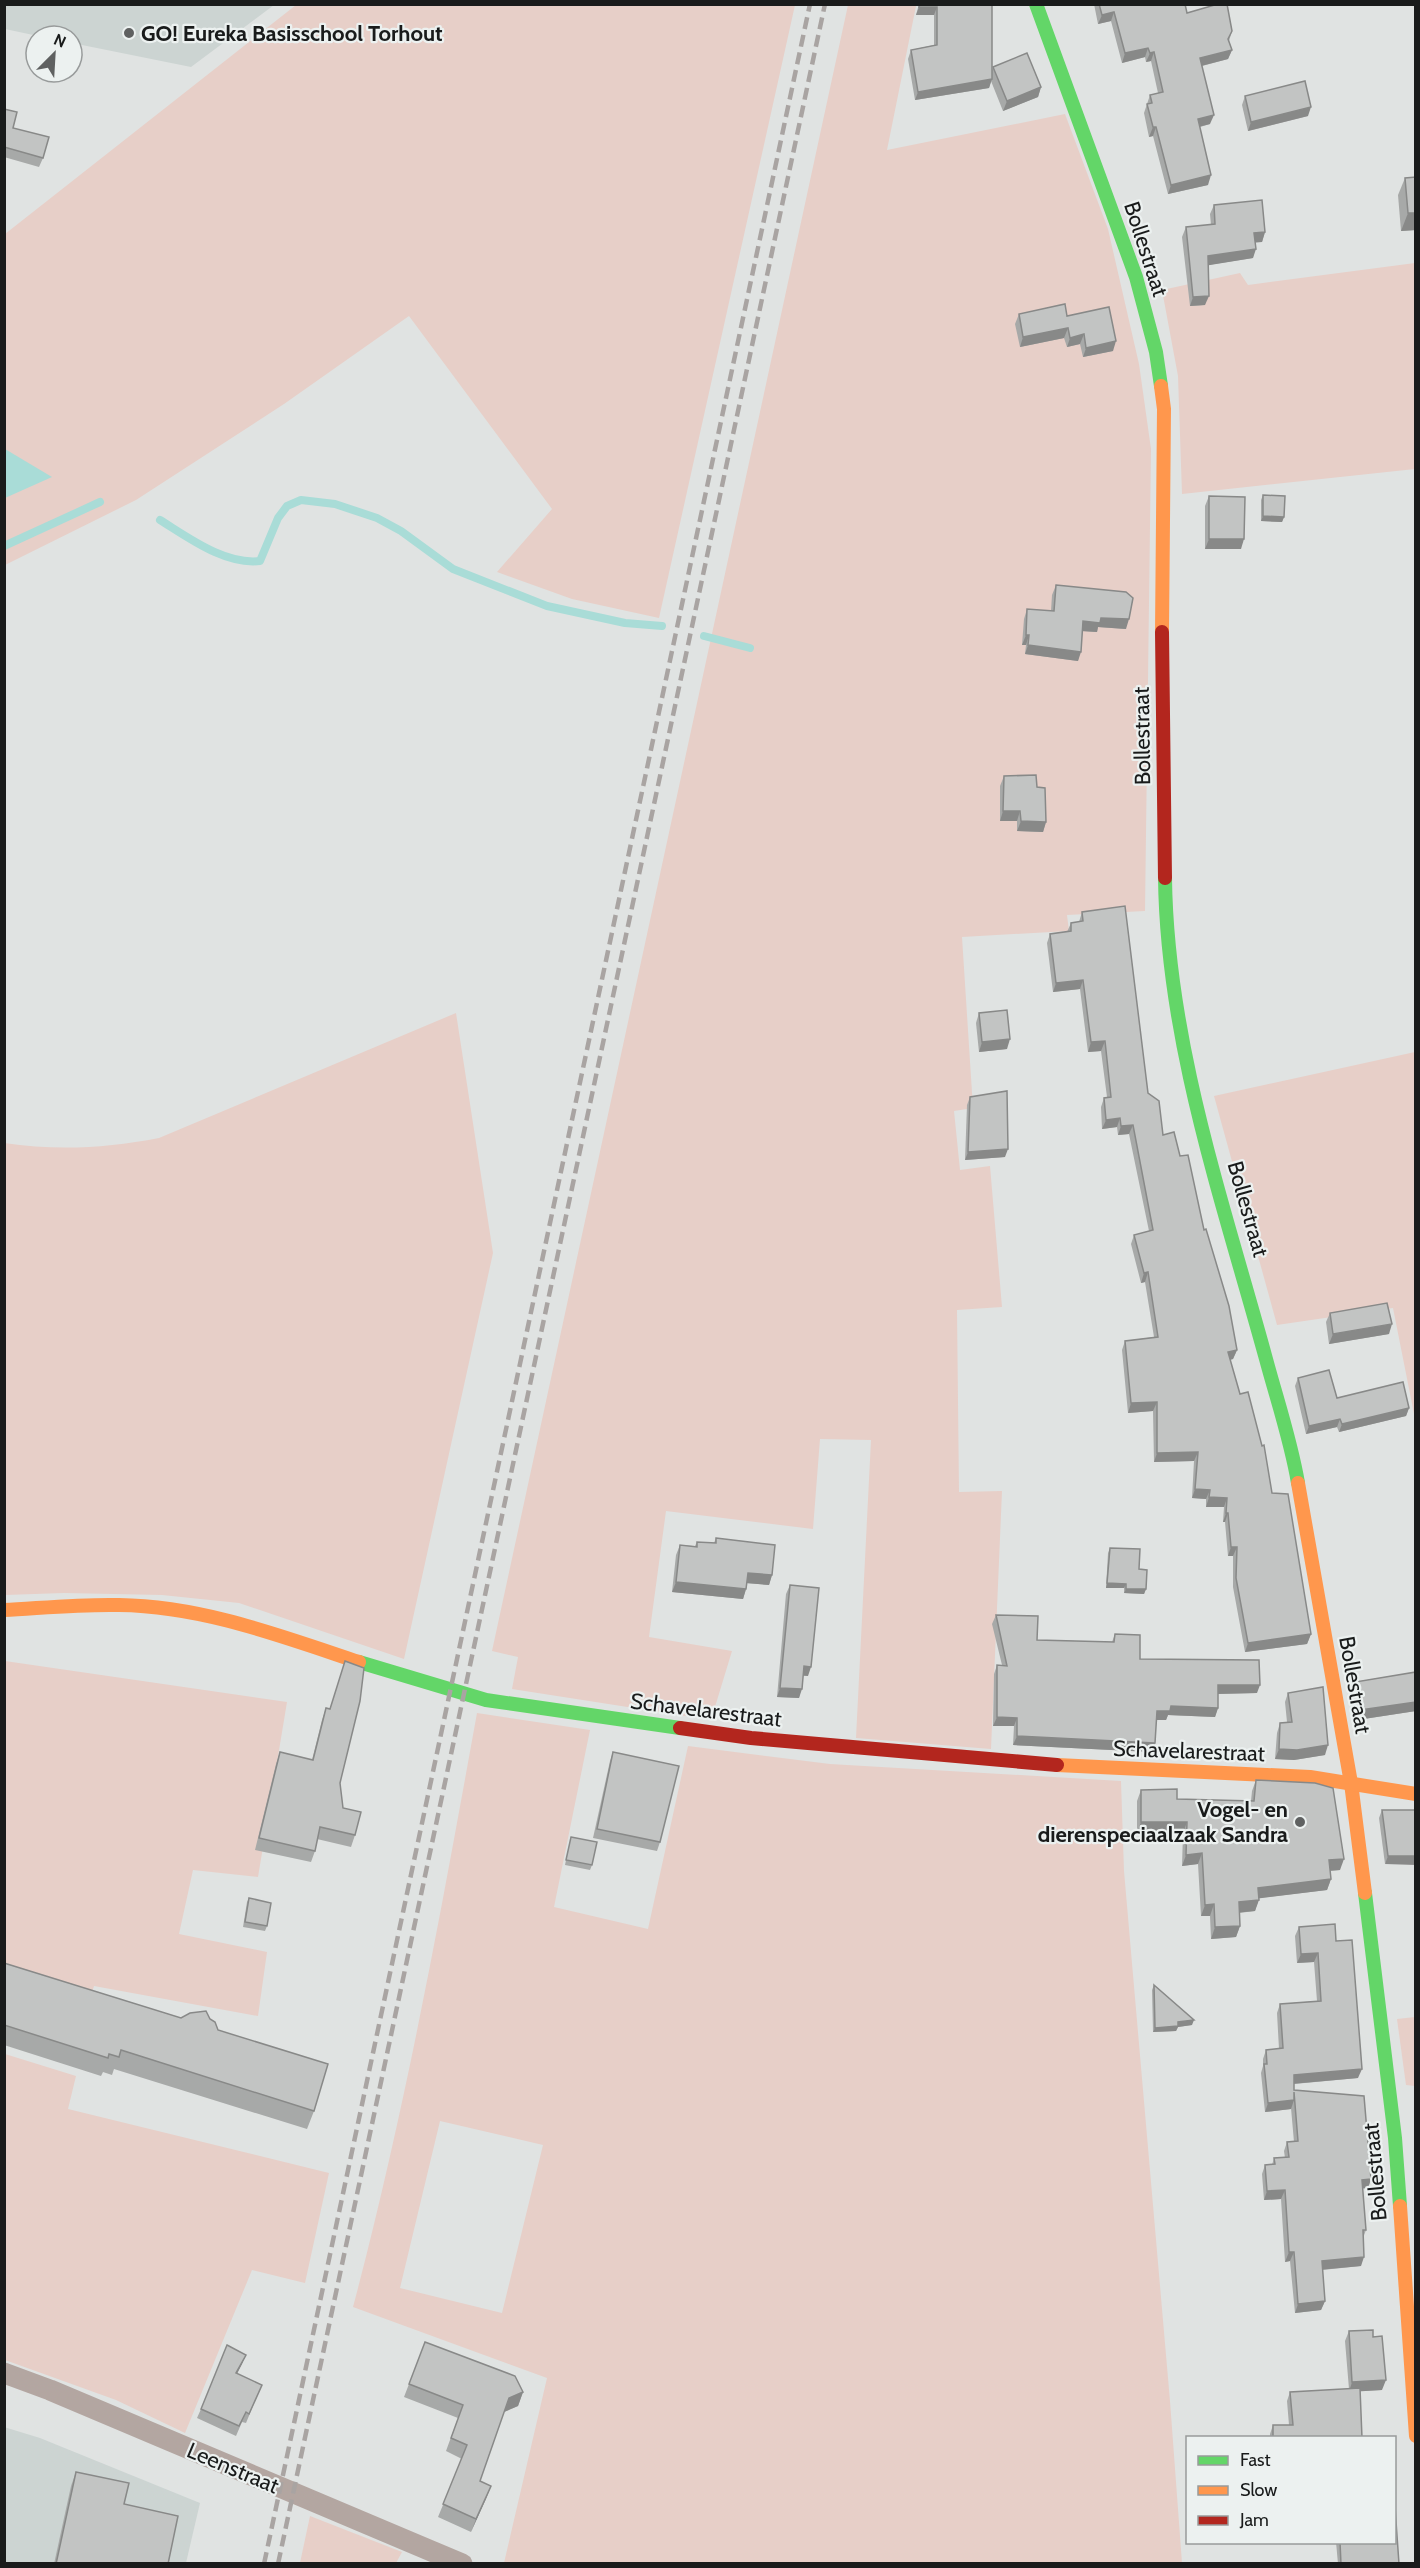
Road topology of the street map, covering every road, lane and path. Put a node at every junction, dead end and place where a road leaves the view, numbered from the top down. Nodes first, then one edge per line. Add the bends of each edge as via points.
1 (1036, 4) edge
2 (4, 1610) edge
3 (1351, 1783) junction
4 (1416, 1794) edge
5 (4, 2373) edge
6 (1416, 2436) edge
7 (462, 2564) edge

1 - 3 street, Bollestraat via 1136,277 1156,352 1164,409 1165,916 1172,985 1194,1095 1296,1470
2 - 3 street, Schavelarestraat via 120,1605 221,1619 486,1700 751,1738 1091,1768 1310,1777
3 - 4 street, Schavelarestraat
3 - 6 street, Bollestraat via 1395,2138
5 - 7 street, Leenstraat

